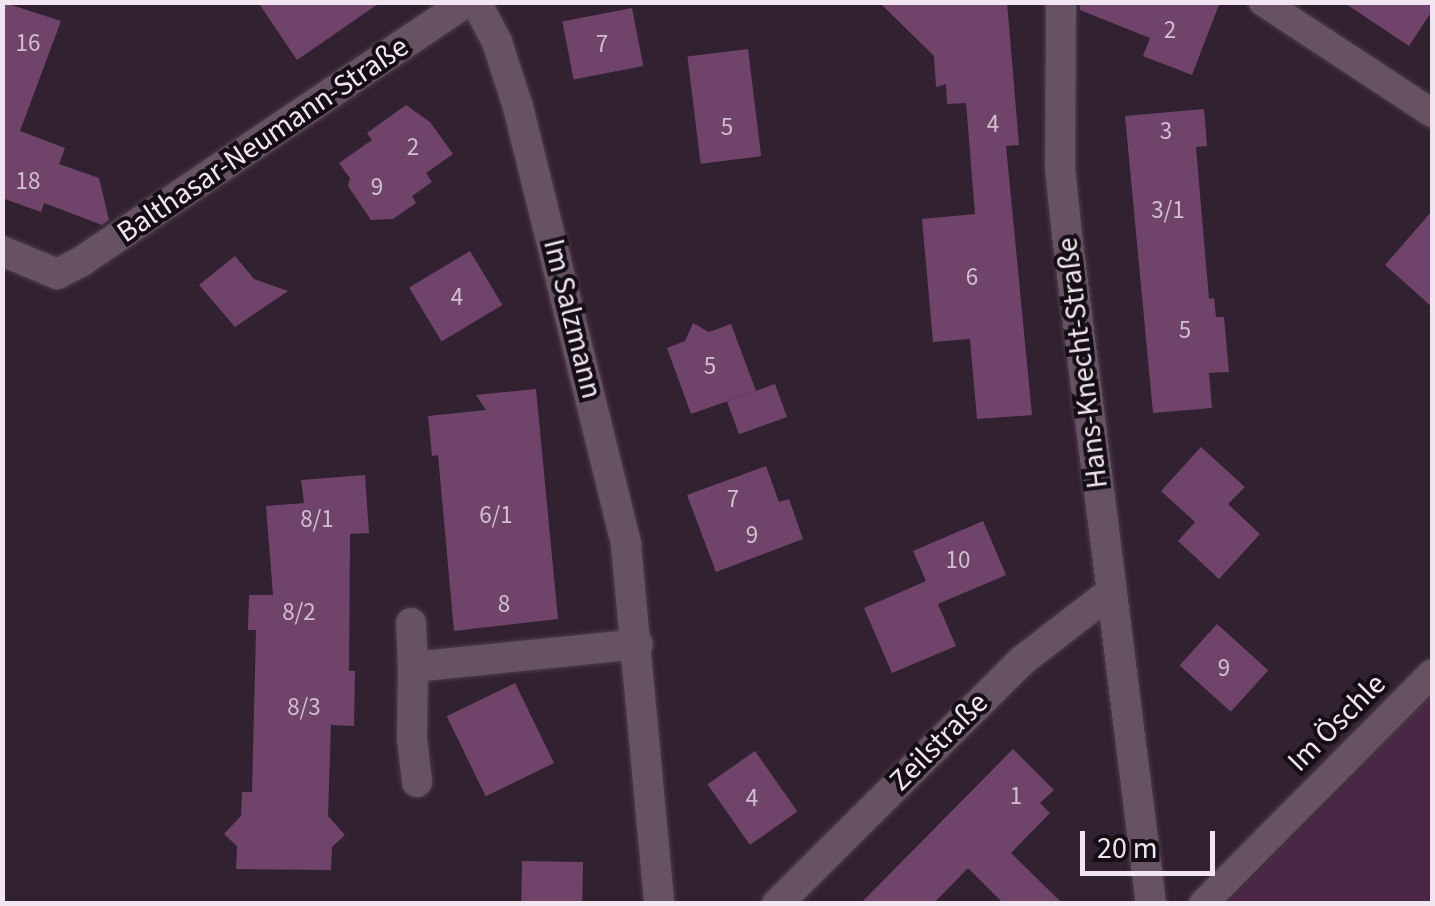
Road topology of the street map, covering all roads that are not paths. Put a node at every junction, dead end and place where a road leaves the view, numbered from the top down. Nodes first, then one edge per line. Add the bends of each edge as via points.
1 (466, 2) edge
2 (476, 2) edge
3 (1060, 2) edge
4 (1263, 2) edge
5 (1432, 114) edge
6 (2, 251) edge
7 (1110, 592) junction
8 (410, 622) dead end
9 (638, 644) junction
10 (413, 667) junction
11 (1432, 673) edge
12 (417, 782) dead end
13 (659, 904) edge
14 (777, 904) edge
15 (1151, 904) edge
16 (1204, 904) edge

1 - 6 street, Balthasar-Neumann-Straße via 57,274
2 - 9 street, Im Salzmann via 514,92 597,420 626,545
3 - 7 street, Hans-Knecht-Straße via 1060,168
4 - 5 lane
7 - 14 street, Zeilstraße via 1022,660
7 - 15 street, Hans-Knecht-Straße
8 - 10 street
9 - 10 street
9 - 13 street, Im Salzmann
10 - 12 street
11 - 16 lane, Im Öschle

